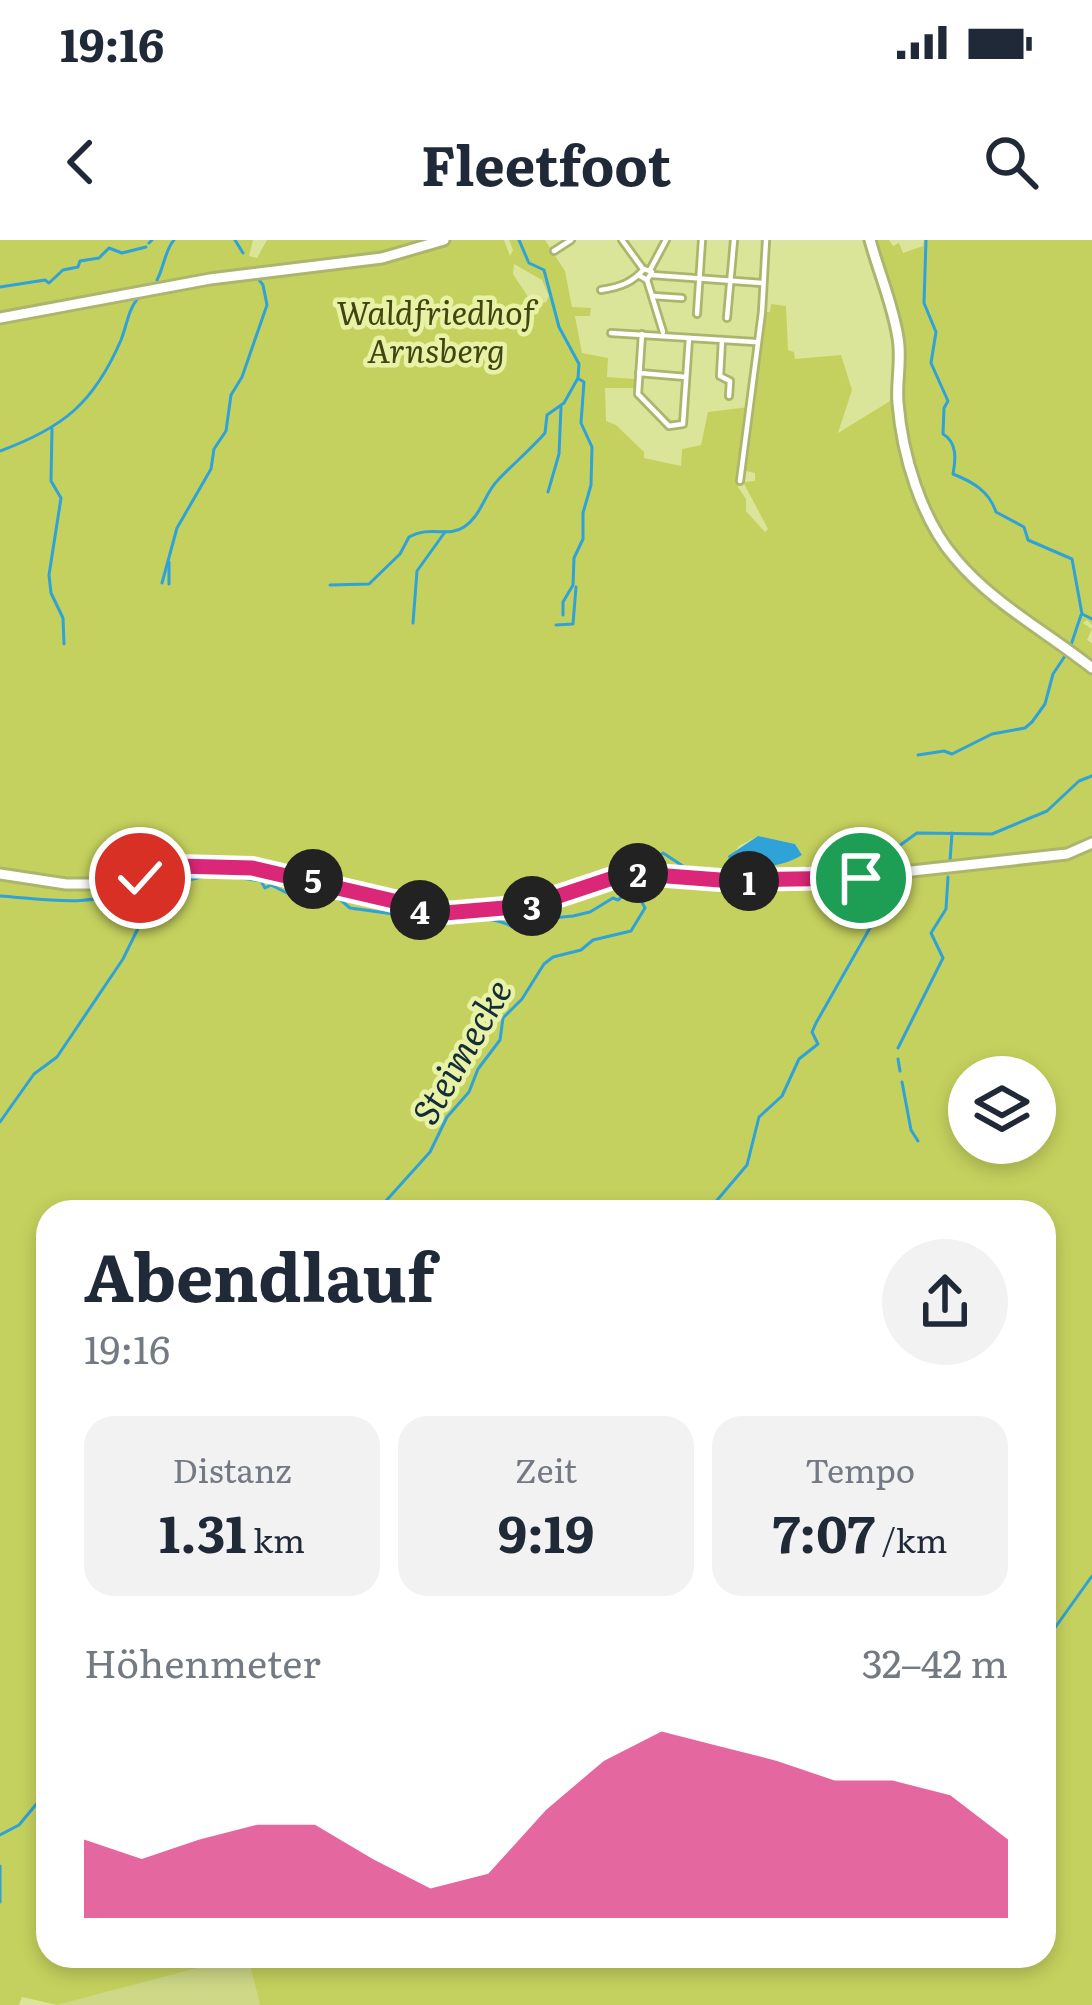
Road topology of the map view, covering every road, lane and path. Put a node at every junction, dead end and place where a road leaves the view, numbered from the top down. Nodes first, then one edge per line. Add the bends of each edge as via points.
1 (444, 240) edge
2 (571, 240) edge
3 (634, 240) edge
4 (666, 240) edge
5 (702, 240) edge
6 (734, 240) edge
7 (766, 240) edge
8 (871, 240) edge
9 (625, 243) edge
10 (554, 251) dead end
11 (646, 274) junction
12 (700, 279) junction
13 (731, 281) junction
14 (763, 283) junction
15 (602, 290) dead end
16 (653, 296) junction
17 (682, 298) dead end
18 (697, 314) dead end
19 (0, 318) edge
20 (728, 318) dead end
21 (611, 333) dead end
22 (642, 334) junction
23 (663, 335) junction
24 (689, 338) junction
25 (722, 340) junction
26 (758, 342) junction
27 (639, 373) junction
28 (686, 377) junction
29 (729, 396) dead end
30 (740, 481) dead end
31 (1092, 668) edge
32 (1092, 843) edge
33 (0, 874) edge

1 - 19 main road via 382,258
2 - 10 street
3 - 9 street
4 - 11 street
5 - 12 street
6 - 13 street
7 - 14 street
8 - 31 main road via 898,333 897,399 911,468 931,521 980,585
9 - 11 street
11 - 12 street
11 - 15 street
11 - 16 street
12 - 13 street
12 - 18 street
13 - 14 street
13 - 20 street
14 - 26 street
16 - 17 street
16 - 23 street
21 - 22 street
22 - 23 street
22 - 27 street
23 - 24 street
24 - 25 street
24 - 28 street
25 - 26 street
25 - 29 street via 719,376 730,381
26 - 30 street
27 - 28 street
27 - 28 street via 640,399 669,427 682,424
32 - 33 main road via 1067,854 838,879 628,873 529,906 461,913 218,864 112,884

